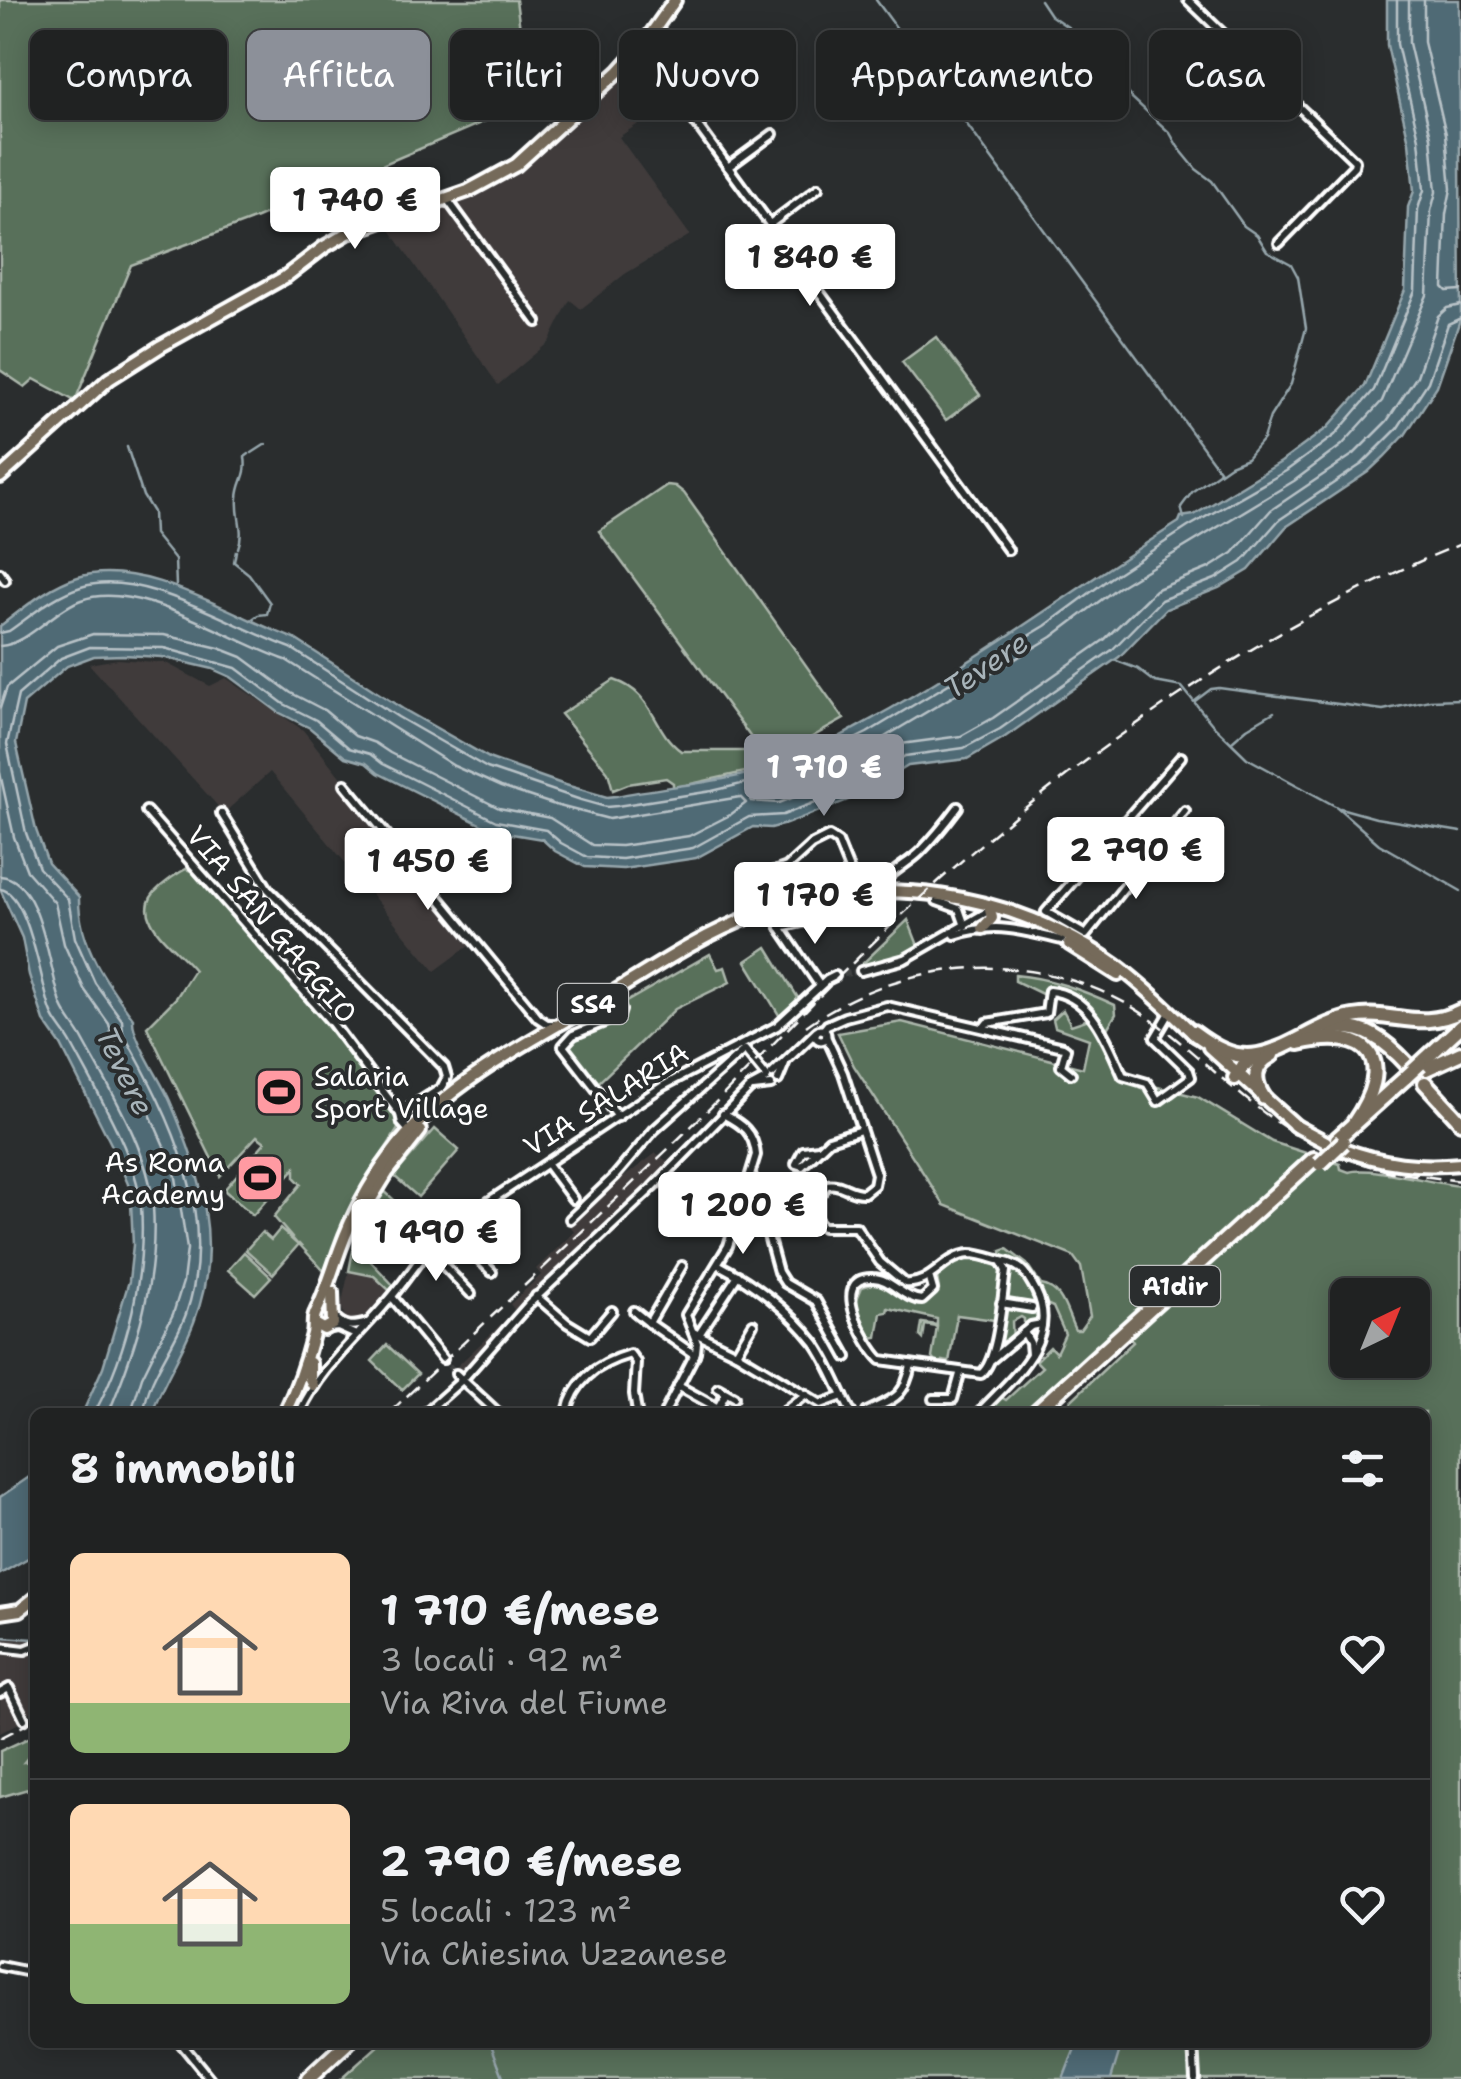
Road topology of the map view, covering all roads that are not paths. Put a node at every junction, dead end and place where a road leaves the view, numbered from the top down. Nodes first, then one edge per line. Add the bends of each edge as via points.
1 (675, 0) edge
2 (1188, 0) edge
3 (653, 30) edge
4 (619, 68) edge
5 (694, 120) edge
6 (773, 134) dead end
7 (728, 167) junction
8 (818, 188) dead end
9 (446, 198) junction
10 (770, 224) junction
11 (1279, 243) dead end
12 (537, 322) dead end
13 (0, 477) edge
14 (1008, 550) dead end
15 (1182, 757) dead end
16 (345, 784) dead end
17 (958, 807) dead end
18 (146, 811) dead end
19 (1185, 811) dead end
20 (221, 813) dead end
21 (752, 880) dead end
22 (878, 892) junction
23 (859, 893) junction
24 (834, 901) junction
25 (937, 901) junction
26 (991, 907) junction
27 (889, 911) dead end
28 (780, 928) junction
29 (967, 928) junction
30 (983, 928) junction
31 (1065, 933) junction
32 (861, 971) tunnel mouth
33 (835, 976) tunnel mouth
34 (820, 986) junction
35 (614, 998) junction
36 (1461, 1011) edge
37 (1168, 1016) junction
38 (538, 1018) junction
39 (560, 1024) junction
40 (1461, 1026) edge
41 (984, 1028) junction
42 (1192, 1032) junction
43 (821, 1036) junction
44 (1461, 1037) edge
45 (534, 1040) junction
46 (1298, 1040) junction
47 (742, 1048) junction
48 (1461, 1053) edge
49 (1260, 1058) junction
50 (1416, 1073) junction
51 (1071, 1074) dead end
52 (1237, 1076) junction
53 (770, 1077) junction
54 (1264, 1098) junction
55 (400, 1114) junction
56 (722, 1114) junction
57 (618, 1117) junction
58 (1461, 1122) edge
59 (1354, 1124) junction
60 (1297, 1126) junction
61 (862, 1130) junction
62 (410, 1132) junction
63 (1337, 1143) junction
64 (818, 1149) dead end
65 (1317, 1161) junction
66 (547, 1164) junction
67 (1461, 1164) edge
68 (752, 1176) junction
69 (573, 1199) dead end
70 (570, 1219) dead end
71 (449, 1228) junction
72 (427, 1248) junction
73 (1001, 1261) junction
74 (719, 1265) junction
75 (682, 1266) dead end
76 (492, 1272) dead end
77 (738, 1275) junction
78 (929, 1276) junction
79 (471, 1294) dead end
80 (536, 1296) junction
81 (392, 1297) junction
82 (1001, 1303) junction
83 (1032, 1308) dead end
84 (318, 1310) junction
85 (612, 1311) dead end
86 (634, 1311) dead end
87 (334, 1315) junction
88 (368, 1323) junction
89 (649, 1323) junction
90 (754, 1324) dead end
91 (1043, 1324) junction
92 (323, 1327) junction
93 (344, 1330) junction
94 (1024, 1332) junction
95 (696, 1333) junction
96 (356, 1335) junction
97 (348, 1344) junction
98 (736, 1353) junction
99 (695, 1355) junction
100 (1031, 1355) junction
101 (846, 1357) dead end
102 (443, 1359) tunnel mouth
103 (991, 1359) junction
104 (310, 1363) junction
105 (911, 1365) junction
106 (960, 1374) junction
107 (459, 1377) junction
108 (313, 1385) junction
109 (678, 1386) junction
110 (726, 1393) dead end
111 (806, 1394) junction
112 (843, 1396) junction
113 (933, 1399) dead end
114 (290, 1408) edge
115 (290, 1408) edge
116 (302, 1408) edge
117 (426, 1408) edge
118 (491, 1408) edge
119 (567, 1408) edge
120 (636, 1408) edge
121 (666, 1408) edge
122 (713, 1408) edge
123 (717, 1408) edge
124 (788, 1408) edge
125 (849, 1408) edge
126 (875, 1408) edge
127 (984, 1408) edge
128 (1040, 1408) edge
129 (1051, 1408) edge
130 (30, 1607) edge
131 (0, 1616) edge
132 (0, 1647) edge
133 (30, 1648) edge
134 (0, 1693) edge
135 (24, 1719) dead end
136 (0, 1966) edge
137 (30, 1971) edge
138 (185, 2048) edge
139 (342, 2048) edge
140 (351, 2048) edge
141 (1192, 2048) edge
142 (210, 2079) edge
143 (308, 2079) edge
144 (318, 2079) edge
145 (1195, 2079) edge

1 - 3 main road
2 - 11 street via 1355,160
4 - 9 main road via 516,165
5 - 7 street
6 - 7 street
7 - 10 street
8 - 10 street
9 - 12 street
9 - 13 main road via 348,233 285,278 128,366
10 - 14 street
15 - 31 street via 1046,912
16 - 38 street
17 - 22 street
18 - 55 street, VIA SAN GAGGIO via 332,1022
19 - 31 street via 1086,935
20 - 55 street, VIA SAN GAGGIO via 274,896 444,1067 443,1086
21 - 23 street via 787,868 829,836 838,842
22 - 23 main road, SS4
22 - 26 main road, SS4 via 948,896
23 - 39 main road, SS4 via 741,921
24 - 25 main road, SS4
24 - 28 street via 782,919
24 - 35 main road, SS4 via 727,933
25 - 26 main road, SS4
25 - 29 street via 958,908
26 - 29 street
26 - 30 main road
26 - 31 main road, SS4
27 - 28 street via 848,912
28 - 34 street
29 - 30 street
29 - 32 street via 897,962
30 - 31 street
31 - 37 main road, SS4
31 - 42 main road, SS4 via 1131,976
33 - 34 street, VIA SALARIA
34 - 47 street, VIA SALARIA
35 - 57 street via 620,1016 573,1035 563,1048
35 - 87 main road, SS4 via 478,1081 413,1139 352,1234 331,1294
36 - 46 highway via 1422,1022 1357,1016
37 - 41 street via 1154,1038 1191,1077 1158,1101 1147,1082 1123,1076 1099,1026 1069,994 1049,991 1046,1013
37 - 52 main road, SS4
38 - 39 street
38 - 45 street
39 - 45 main road, SS4
40 - 50 highway, A1dir
41 - 43 street via 881,1006 829,1024
41 - 51 street via 1063,1047 1061,1066
42 - 49 highway via 1224,1052
42 - 52 main road, SS4
43 - 53 street
43 - 61 street
44 - 50 highway, A1dir
45 - 62 main road, SS4 via 467,1082
46 - 49 highway
46 - 50 highway via 1340,1027 1374,1034
46 - 59 highway via 1349,1040 1370,1055 1376,1085
47 - 53 street
47 - 57 street, VIA SALARIA via 662,1086
47 - 70 street
48 - 50 highway
49 - 52 highway
49 - 54 highway via 1255,1078
50 - 58 highway
50 - 59 highway, A1dir
50 - 63 highway, A1dir
52 - 54 main road, SS4
52 - 60 main road, SS4 via 1261,1103
53 - 56 street
54 - 60 main road, SS4
55 - 62 street, VIA SAN GAGGIO
56 - 68 street via 752,1137
56 - 80 street
57 - 66 street, VIA SALARIA
59 - 63 highway, A1dir
60 - 63 main road, SS4
61 - 64 street
61 - 78 street via 874,1185 858,1194 827,1185 815,1201 814,1218 829,1229 856,1227 880,1262 906,1283
62 - 84 main road, SS4 via 355,1213
63 - 65 highway, A1dir, bridge
63 - 67 main road, SS4 via 1402,1165
65 - 128 highway, A1dir
65 - 129 highway, A1dir
66 - 69 street
66 - 71 street, VIA SALARIA
68 - 74 street
68 - 101 street via 778,1272 816,1302
71 - 72 street, VIA SALARIA
71 - 76 street
72 - 79 street
72 - 81 street, VIA SALARIA
73 - 78 street via 962,1255
73 - 82 street
73 - 91 street via 1024,1270 1040,1300
74 - 77 street
74 - 95 street via 688,1310
75 - 89 street
77 - 95 street
77 - 112 street via 808,1335
78 - 105 street via 933,1290 922,1300 872,1278 851,1296 876,1356
80 - 85 street via 588,1336
80 - 107 street
81 - 88 street, VIA SALARIA
81 - 102 street
82 - 83 street
82 - 103 street
84 - 87 main road
84 - 92 main road via 314,1318
86 - 89 street
87 - 88 street via 343,1325
87 - 92 main road
88 - 96 street, VIA SALARIA
89 - 99 street
90 - 98 street
91 - 94 street
91 - 100 street
92 - 93 street
92 - 104 main road
92 - 114 main road
93 - 96 street
93 - 97 street
94 - 100 street
94 - 103 street
95 - 98 street
95 - 99 street
96 - 97 street, VIA SALARIA
97 - 108 street, VIA SALARIA
98 - 111 street
99 - 109 street
100 - 127 street
103 - 106 street via 981,1374
104 - 108 main road
104 - 115 main road
105 - 106 street
105 - 126 street via 900,1395
106 - 113 street via 955,1398
107 - 117 street
107 - 118 street
108 - 116 street, VIA SALARIA
109 - 121 street
109 - 122 street
110 - 123 street
111 - 112 street via 822,1404
111 - 124 street
112 - 125 street
119 - 120 street via 583,1379 630,1354 636,1362
130 - 131 main road
132 - 133 street
134 - 135 street via 9,1688
136 - 137 street
138 - 142 street
139 - 143 highway
140 - 144 highway
141 - 145 street

